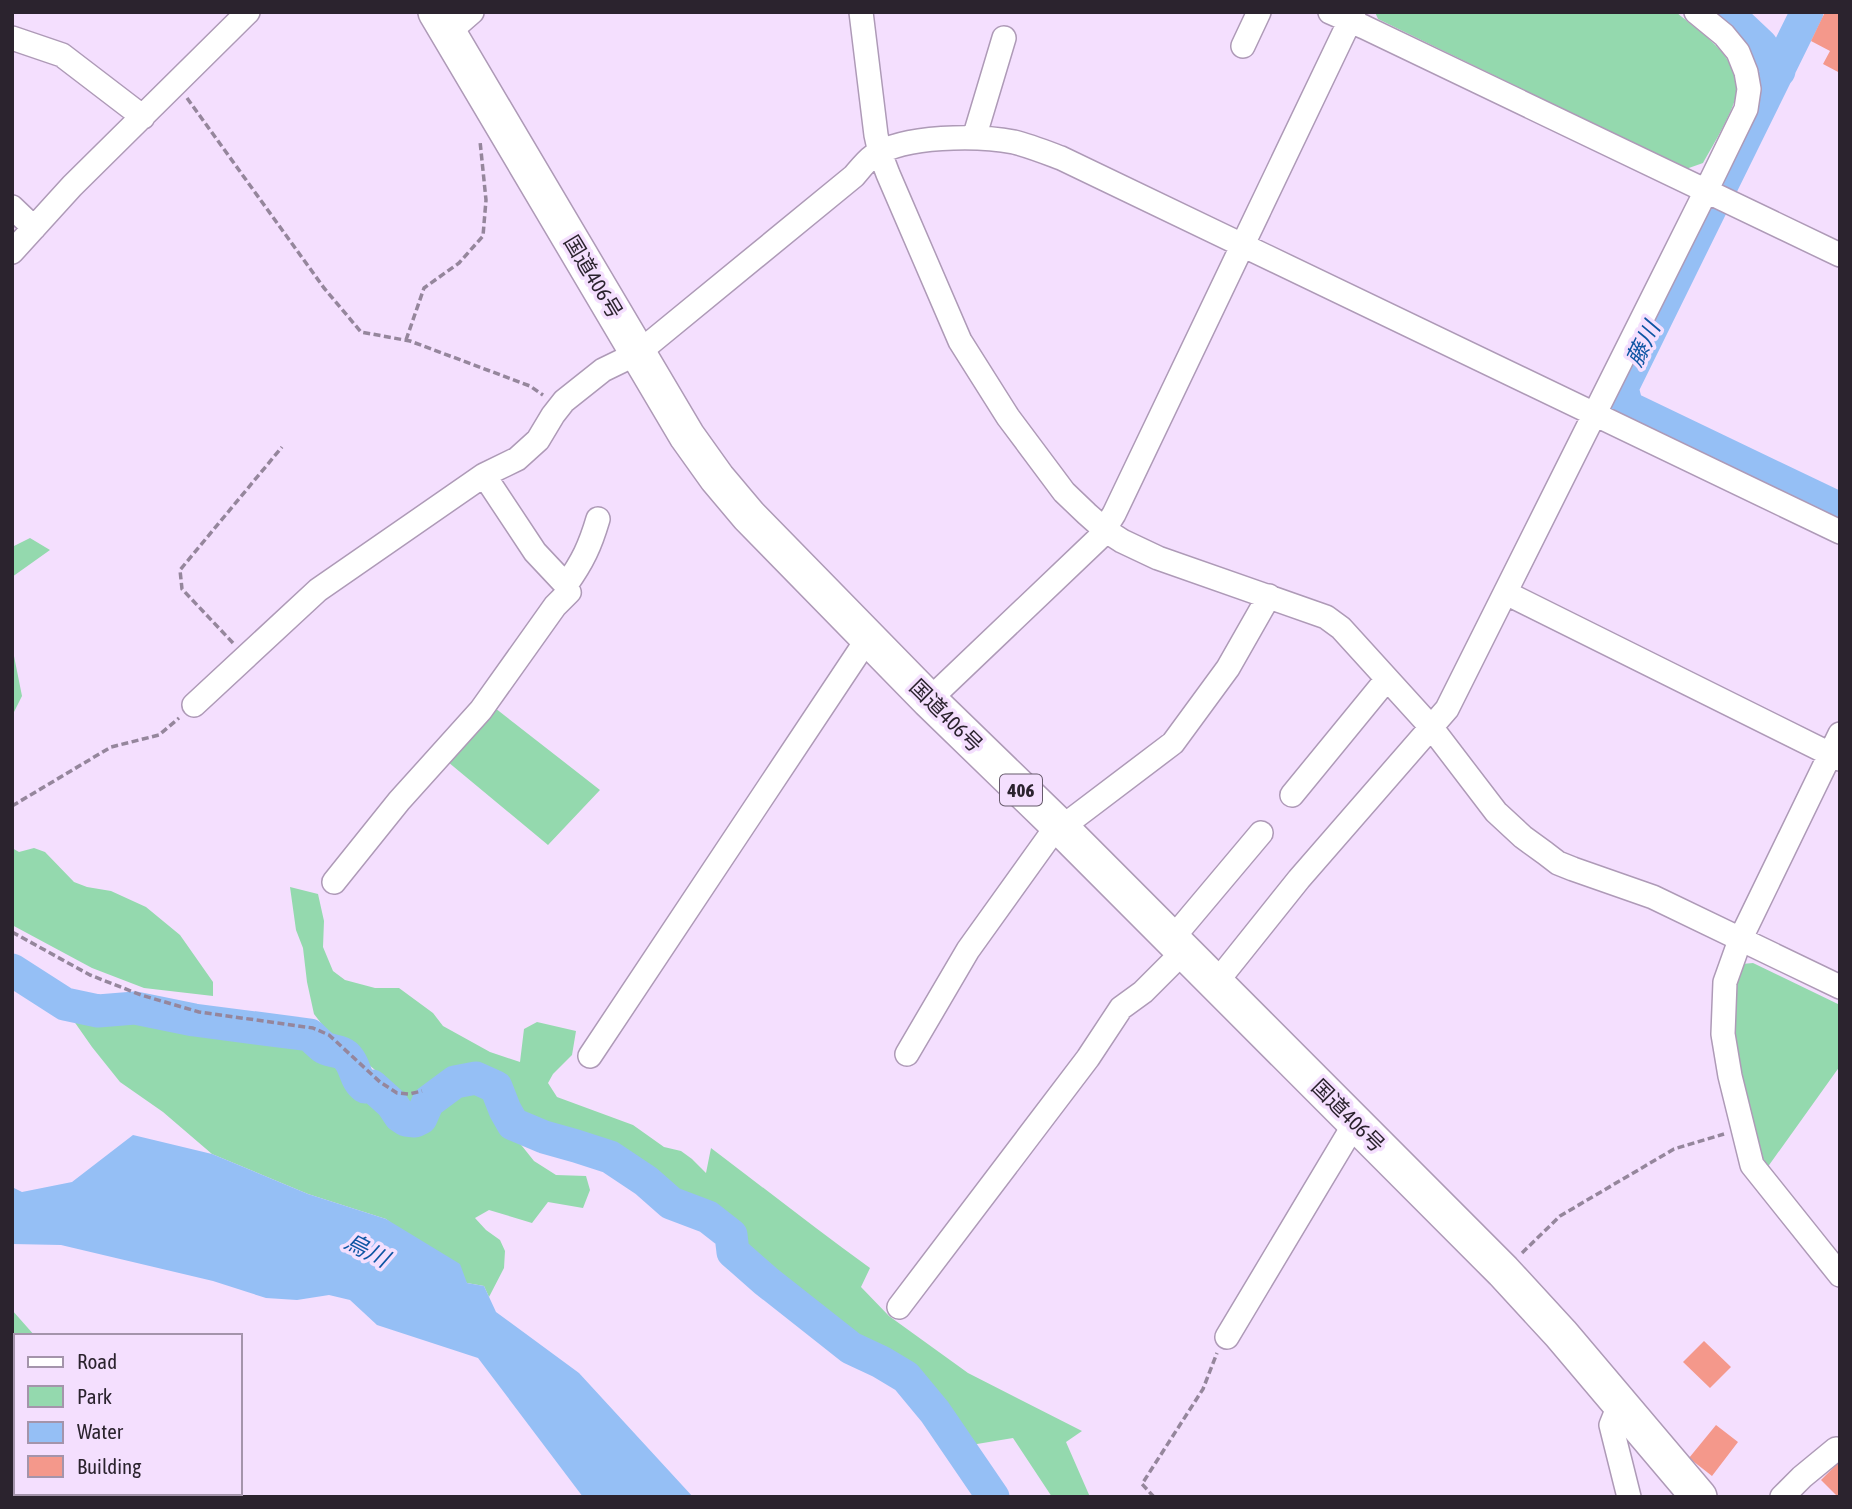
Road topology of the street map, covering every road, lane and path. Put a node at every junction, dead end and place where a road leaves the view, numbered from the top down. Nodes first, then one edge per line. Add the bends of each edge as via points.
1 (248, 12) edge
2 (861, 12) edge
3 (1259, 12) edge
4 (1696, 12) edge
5 (1344, 15) edge
6 (452, 19) edge
7 (1004, 37) dead end
8 (12, 38) edge
9 (1243, 47) dead end
10 (177, 84) junction
11 (492, 107) junction
12 (143, 117) junction
13 (974, 138) junction
14 (880, 153) junction
15 (1706, 191) junction
16 (12, 207) edge
17 (34, 228) junction
18 (1243, 245) junction
19 (12, 252) edge
20 (1840, 255) edge
21 (406, 340) junction
22 (638, 353) junction
23 (559, 407) junction
24 (1595, 413) junction
25 (282, 447) dead end
26 (484, 475) junction
27 (598, 519) dead end
28 (1105, 530) junction
29 (1840, 532) edge
30 (566, 585) junction
31 (1506, 593) junction
32 (1269, 596) junction
33 (868, 638) junction
34 (246, 657) junction
35 (1387, 679) junction
36 (929, 700) junction
37 (194, 705) joint
38 (1431, 727) junction
39 (1836, 749) edge
40 (1293, 795) dead end
41 (12, 806) edge
42 (1060, 828) junction
43 (1261, 833) dead end
44 (334, 882) dead end
45 (12, 932) edge
46 (1740, 940) junction
47 (1177, 946) junction
48 (1215, 984) junction
49 (1840, 987) edge
50 (906, 1054) dead end
51 (590, 1056) dead end
52 (422, 1091) dead end
53 (1356, 1123) junction
54 (1742, 1129) junction
55 (1503, 1271) junction
56 (1840, 1275) edge
57 (900, 1307) dead end
58 (1227, 1336) joint
59 (1622, 1406) junction
60 (1836, 1449) dead end
61 (1154, 1497) edge
62 (1629, 1497) edge
63 (1699, 1497) edge
64 (1782, 1497) edge

1 - 10 street
2 - 14 street
3 - 9 street
4 - 15 street via 1738,52 1749,89 1746,109
5 - 15 street
5 - 18 street
6 - 11 highway, 国道406号 / 406
7 - 13 street
8 - 12 street via 62,55
10 - 12 street
10 - 21 path via 361,332
11 - 21 path via 479,132 486,200 483,236 459,263 424,288
11 - 22 highway, 国道406号 / 406
12 - 17 street
13 - 14 street via 925,141
13 - 18 street via 1014,142 1061,158
14 - 22 street
14 - 28 street via 960,341 1008,417 1065,492
15 - 20 street
15 - 24 street
16 - 17 street
17 - 19 street
18 - 24 street
18 - 28 street
21 - 23 path via 530,386
22 - 23 street via 603,370
22 - 33 highway, 国道406号 / 406 via 717,478
23 - 26 street via 529,449
24 - 29 street
24 - 31 street
25 - 34 path via 180,570 182,589
26 - 30 street via 535,552
26 - 34 street via 318,590
27 - 30 street via 584,560
28 - 32 street via 1158,558
28 - 36 street
30 - 44 street via 569,592 481,710
31 - 38 street via 1447,709
31 - 39 street
32 - 35 street via 1326,617
32 - 42 street via 1228,668 1173,743
33 - 36 highway, 国道406号 / 406
33 - 51 street
34 - 37 street
35 - 38 street
35 - 40 street
36 - 42 highway, 国道406号 / 406
37 - 41 path via 159,735 111,747
38 - 46 street via 1496,812 1558,863 1653,897
38 - 48 street
39 - 46 street
42 - 47 highway, 国道406号 / 406
42 - 50 street via 968,950
43 - 47 street
45 - 52 path via 90,975 141,995 199,1012 313,1027 329,1035 397,1093
46 - 49 street
46 - 54 street via 1725,982 1723,1034
47 - 48 highway, 国道406号 / 406
47 - 57 street via 1143,992 1121,1008
48 - 53 highway, 国道406号 / 406
53 - 55 highway, 国道406号 / 406
53 - 58 street
54 - 55 path via 1674,1149 1560,1216
54 - 56 street via 1752,1165
55 - 59 highway, 国道406号 / 406
58 - 61 path via 1203,1389 1142,1484
59 - 62 street via 1612,1425
59 - 63 highway, 国道406号 / 406
60 - 64 street

